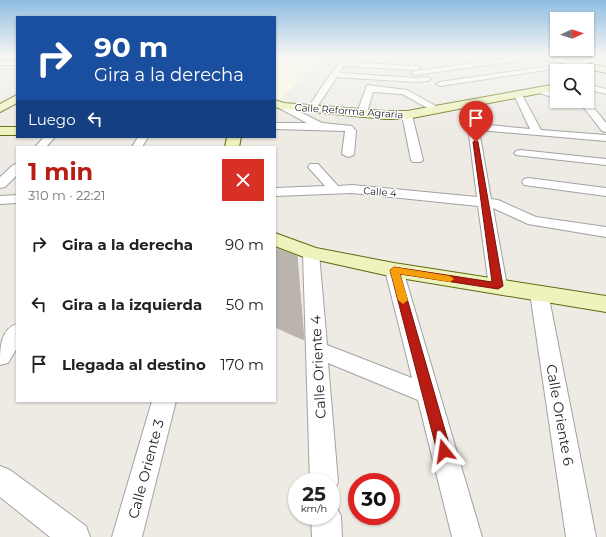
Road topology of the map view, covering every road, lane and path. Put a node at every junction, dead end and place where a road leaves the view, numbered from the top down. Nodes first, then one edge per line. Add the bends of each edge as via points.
1 (330, 81) edge
2 (430, 81) edge
3 (459, 81) edge
4 (440, 84) junction
5 (550, 88) edge
6 (594, 88) edge
7 (540, 90) junction
8 (606, 92) edge
9 (550, 94) edge
10 (518, 95) junction
11 (464, 96) junction
12 (594, 96) edge
13 (16, 99) edge
14 (606, 100) edge
15 (279, 104) edge
16 (312, 108) junction
17 (589, 108) edge
18 (0, 109) edge
19 (438, 110) junction
20 (362, 113) junction
21 (407, 115) junction
22 (276, 126) edge
23 (320, 126) junction
24 (473, 127) junction
25 (606, 129) edge
26 (0, 131) edge
27 (16, 131) edge
28 (537, 132) junction
29 (49, 138) edge
30 (606, 138) edge
31 (41, 146) edge
32 (520, 153) dead end
33 (348, 154) dead end
34 (417, 160) dead end
35 (606, 162) edge
36 (314, 167) dead end
37 (16, 169) edge
38 (528, 182) dead end
39 (0, 184) edge
40 (335, 190) junction
41 (276, 192) edge
42 (606, 192) edge
43 (16, 199) edge
44 (0, 200) edge
45 (485, 202) junction
46 (606, 232) edge
47 (276, 239) edge
48 (311, 253) junction
49 (394, 270) junction
50 (498, 286) junction
51 (540, 293) junction
52 (606, 304) edge
53 (16, 333) edge
54 (317, 350) junction
55 (0, 357) edge
56 (429, 394) junction
57 (164, 402) edge
58 (324, 473) edge
59 (0, 480) edge
60 (326, 525) edge
61 (75, 537) edge
62 (127, 537) edge
63 (327, 537) edge
64 (467, 537) edge
65 (581, 537) edge

1 - 16 street
2 - 4 street
3 - 4 street
4 - 11 street
5 - 7 street, Calle Reforma Agraria
6 - 8 street
7 - 9 street
7 - 10 street, Calle Reforma Agraria
10 - 11 street, Calle Reforma Agraria via 485,101
10 - 28 street
11 - 19 street, Calle Reforma Agraria
11 - 24 street
12 - 14 street
13 - 18 street
15 - 16 street, Calle Reforma Agraria
15 - 23 street, Calle Reforma Agraria
16 - 20 street, Calle Reforma Agraria
17 - 25 street
19 - 20 street via 404,92 370,88
19 - 21 street, Calle Reforma Agraria
20 - 21 street, Calle Reforma Agraria
21 - 34 street
22 - 23 street
23 - 33 street via 346,128 351,131
24 - 28 street
24 - 45 street
26 - 27 street
28 - 30 street
29 - 31 street
32 - 35 street
36 - 40 street
37 - 39 street
38 - 42 street
40 - 41 street, Calle 4
40 - 45 street, Calle 4
43 - 44 street
45 - 46 street via 500,204 533,220
45 - 50 street
47 - 48 street
48 - 49 street
48 - 54 street, Calle Oriente 4
49 - 50 street
49 - 56 street
50 - 51 street
51 - 52 street
51 - 65 street, Calle Oriente 6
53 - 55 street
54 - 56 street
54 - 58 street, Calle Oriente 4
56 - 64 street
57 - 62 street, Calle Oriente 3
59 - 61 street
60 - 63 street

